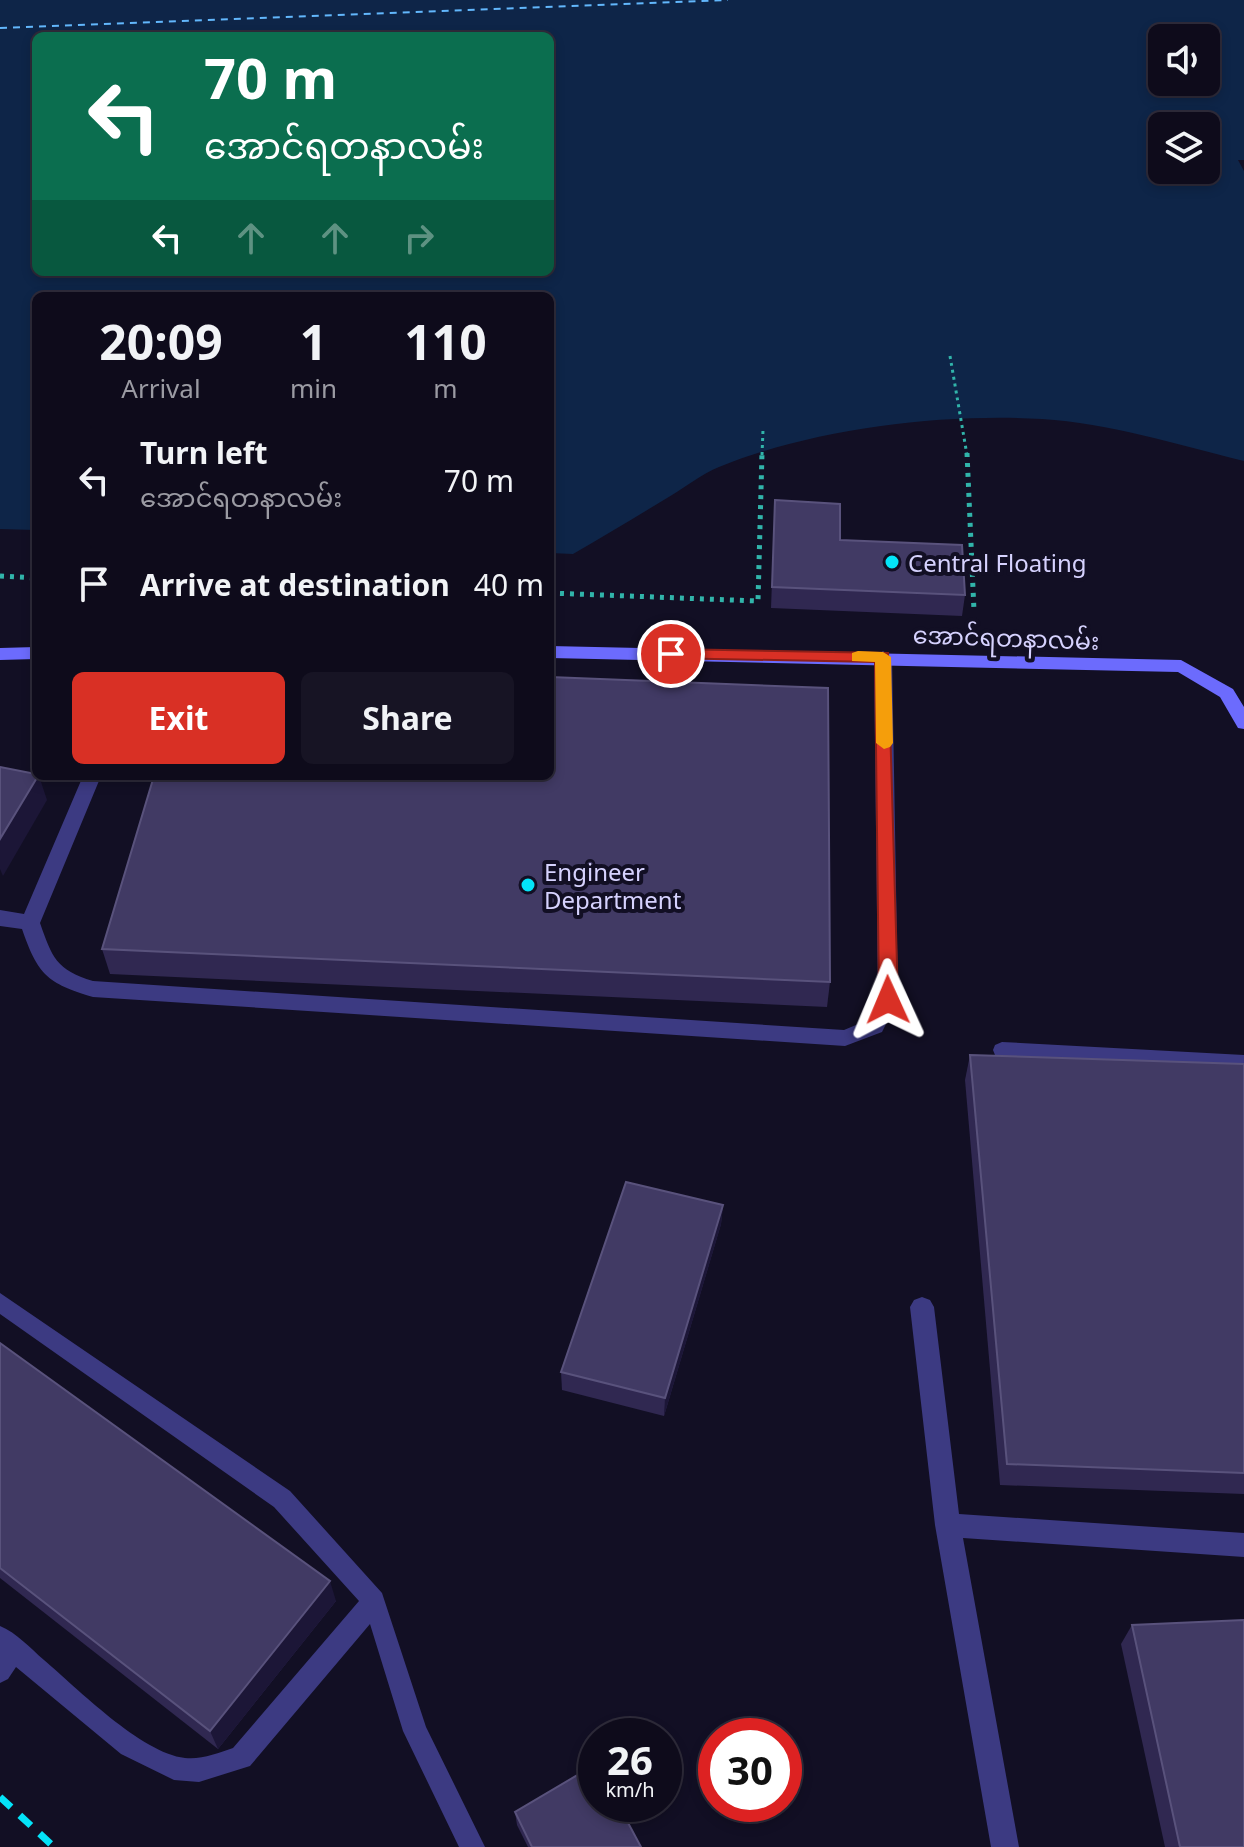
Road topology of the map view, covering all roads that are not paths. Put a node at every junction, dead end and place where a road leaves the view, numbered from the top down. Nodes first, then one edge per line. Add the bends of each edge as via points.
1 (554, 652) edge
2 (32, 653) edge
3 (0, 654) edge
4 (883, 657) junction
5 (1244, 723) edge
6 (90, 780) edge
7 (0, 918) edge
8 (30, 923) junction
9 (1002, 1050) dead end
10 (1244, 1063) edge
11 (0, 1302) edge
12 (922, 1307) dead end
13 (948, 1525) junction
14 (1244, 1545) edge
15 (374, 1601) junction
16 (7, 1643) edge
17 (0, 1671) edge
18 (472, 1847) edge
19 (1005, 1847) edge

1 - 4 street, အောင်ရတနာလမ်း
2 - 3 street
4 - 5 street, အောင်ရတနာလမ်း via 1181,666 1227,693
4 - 8 street via 888,1000 875,1026 845,1038 93,989 63,981 47,968
6 - 8 street
7 - 8 street
9 - 10 lane
11 - 15 lane via 282,1499
12 - 13 street
13 - 14 street
13 - 19 street
15 - 16 lane via 241,1757 212,1768 176,1769 128,1745
15 - 18 lane via 415,1731
16 - 17 lane

